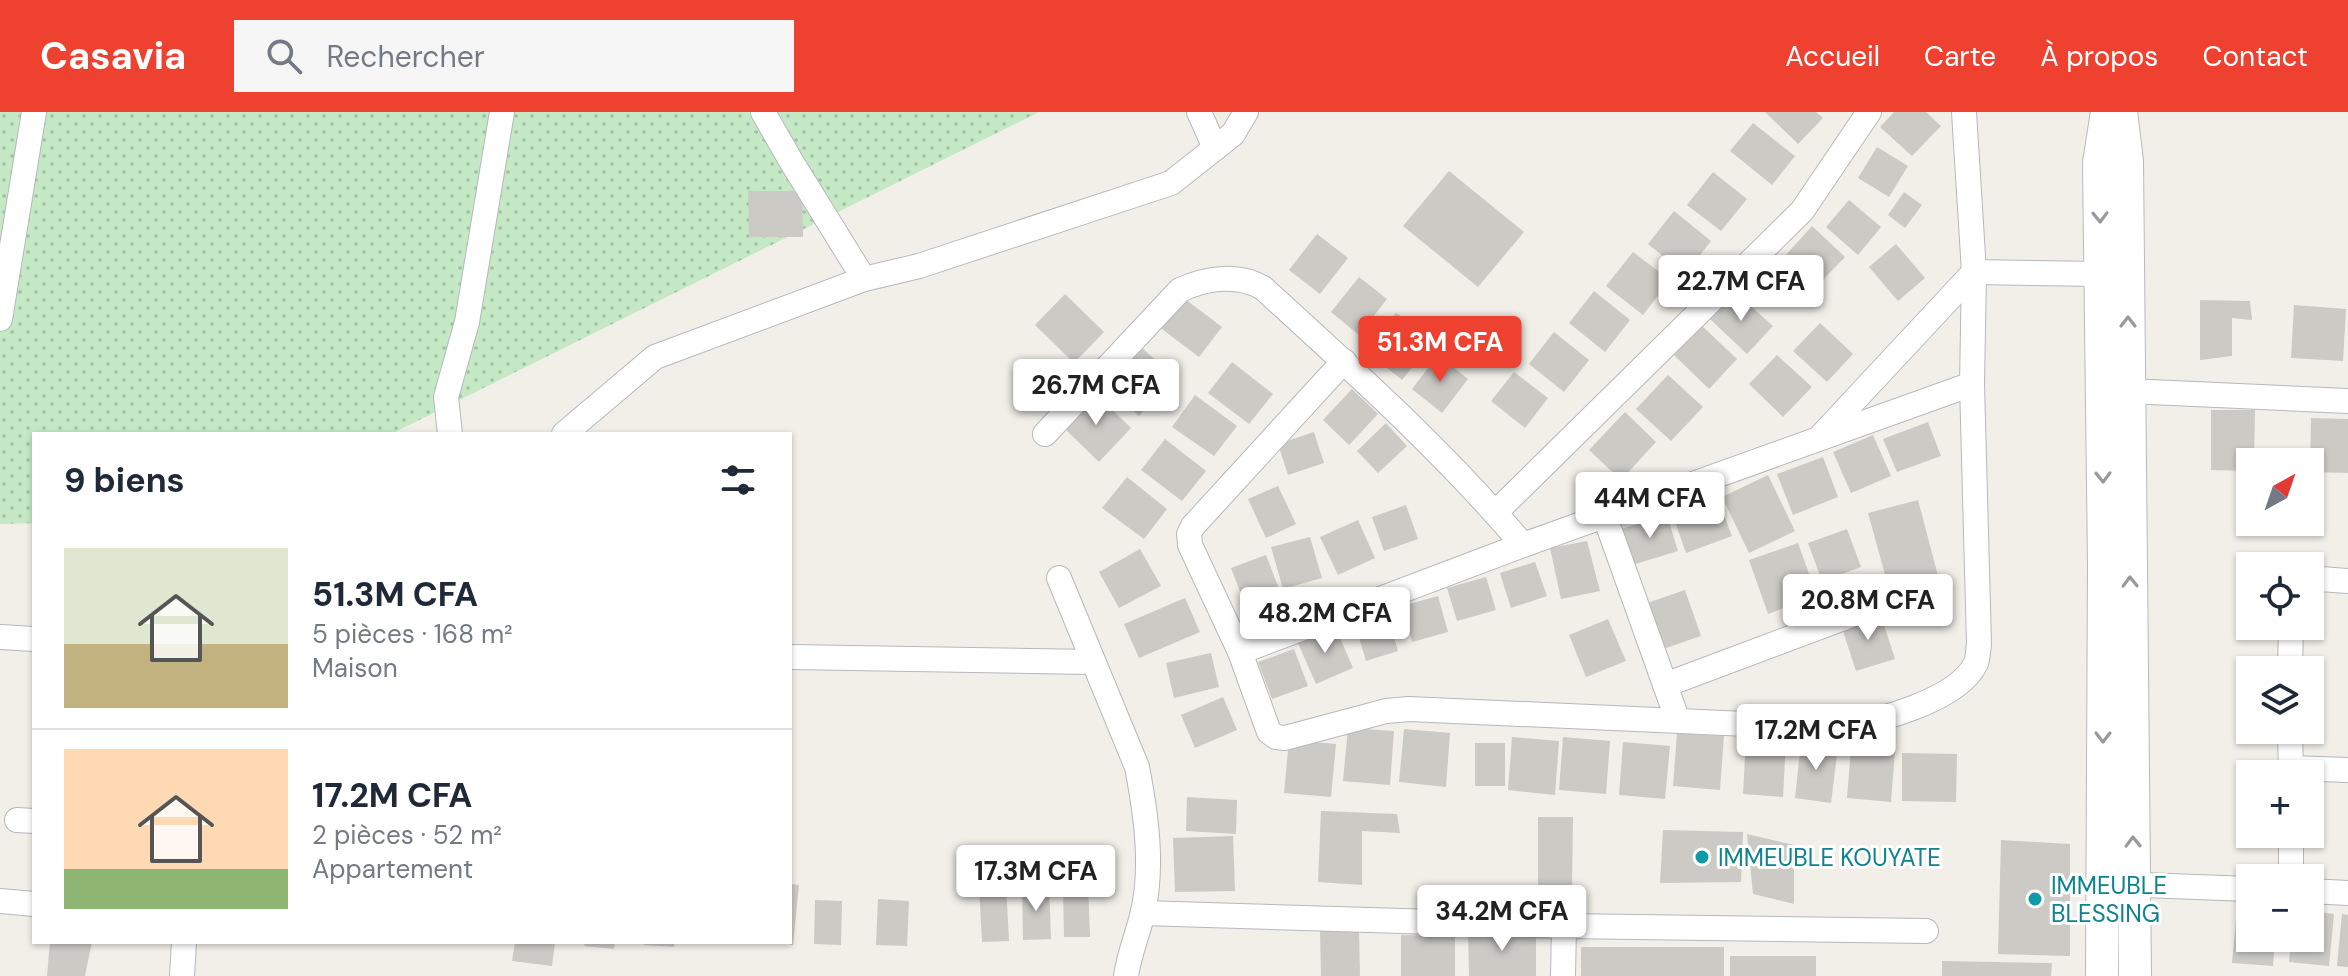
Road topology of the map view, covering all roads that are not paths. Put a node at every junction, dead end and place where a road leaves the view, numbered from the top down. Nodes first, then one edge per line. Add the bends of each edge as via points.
1 (34, 112) edge
2 (502, 112) edge
3 (763, 112) edge
4 (1199, 112) edge
5 (1246, 112) edge
6 (1869, 112) edge
7 (1964, 112) edge
8 (2094, 112) edge
9 (2107, 112) edge
10 (2121, 112) edge
11 (2137, 112) edge
12 (1215, 148) junction
13 (2113, 162) junction
14 (1974, 272) junction
15 (2101, 274) junction
16 (864, 279) junction
17 (0, 319) edge
18 (1344, 361) junction
19 (1972, 384) junction
20 (2128, 391) junction
21 (2348, 401) edge
22 (450, 432) edge
23 (566, 432) edge
24 (1045, 434) dead end
25 (1817, 440) junction
26 (1495, 513) junction
27 (1605, 517) junction
28 (1523, 545) junction
29 (1059, 578) dead end
30 (2324, 579) edge
31 (2348, 581) edge
32 (1857, 613) dead end
33 (0, 637) edge
34 (32, 639) edge
35 (1240, 652) junction
36 (792, 657) edge
37 (1093, 662) junction
38 (1665, 685) junction
39 (1678, 721) junction
40 (2324, 770) edge
41 (2348, 770) edge
42 (2118, 884) junction
43 (2236, 888) edge
44 (2324, 892) edge
45 (2348, 893) edge
46 (0, 901) edge
47 (32, 904) edge
48 (1143, 913) junction
49 (1564, 926) junction
50 (1926, 931) dead end
51 (184, 944) edge
52 (182, 976) edge
53 (1126, 976) edge
54 (1563, 976) edge
55 (2102, 976) edge
56 (2135, 976) edge

1 - 17 street
2 - 22 street via 467,322 446,397
3 - 16 street
4 - 12 street
5 - 12 street via 1233,134
6 - 26 street via 1802,211
7 - 14 street
8 - 13 street
9 - 13 street
10 - 13 street
11 - 13 street
12 - 16 street via 1171,183 919,266
13 -> 15 street
20 -> 13 street
14 - 15 street
14 - 19 street
14 - 25 street
15 -> 42 street via 2104,565
16 - 23 street via 655,357
18 - 24 street via 1248,279 1196,282 1167,301
18 - 26 street
18 - 35 street via 1189,534
19 - 25 street
19 - 39 street via 1979,644 1977,662 1965,677 1903,713 1839,728
20 - 21 street
42 -> 20 street
25 - 27 street
26 - 28 street
27 - 28 street
27 - 38 street
28 - 35 street
29 - 37 street
30 - 31 street
32 - 38 street
33 - 34 street
35 - 39 street via 1269,732 1276,737 1409,709
36 - 37 street
37 - 48 street via 1137,767 1148,861
38 - 39 street
40 - 41 street
42 - 43 street
42 - 55 street
42 - 56 street
44 - 45 street
46 - 47 street
48 - 49 street
48 - 53 street
49 - 50 street
49 - 54 street
51 - 52 street

